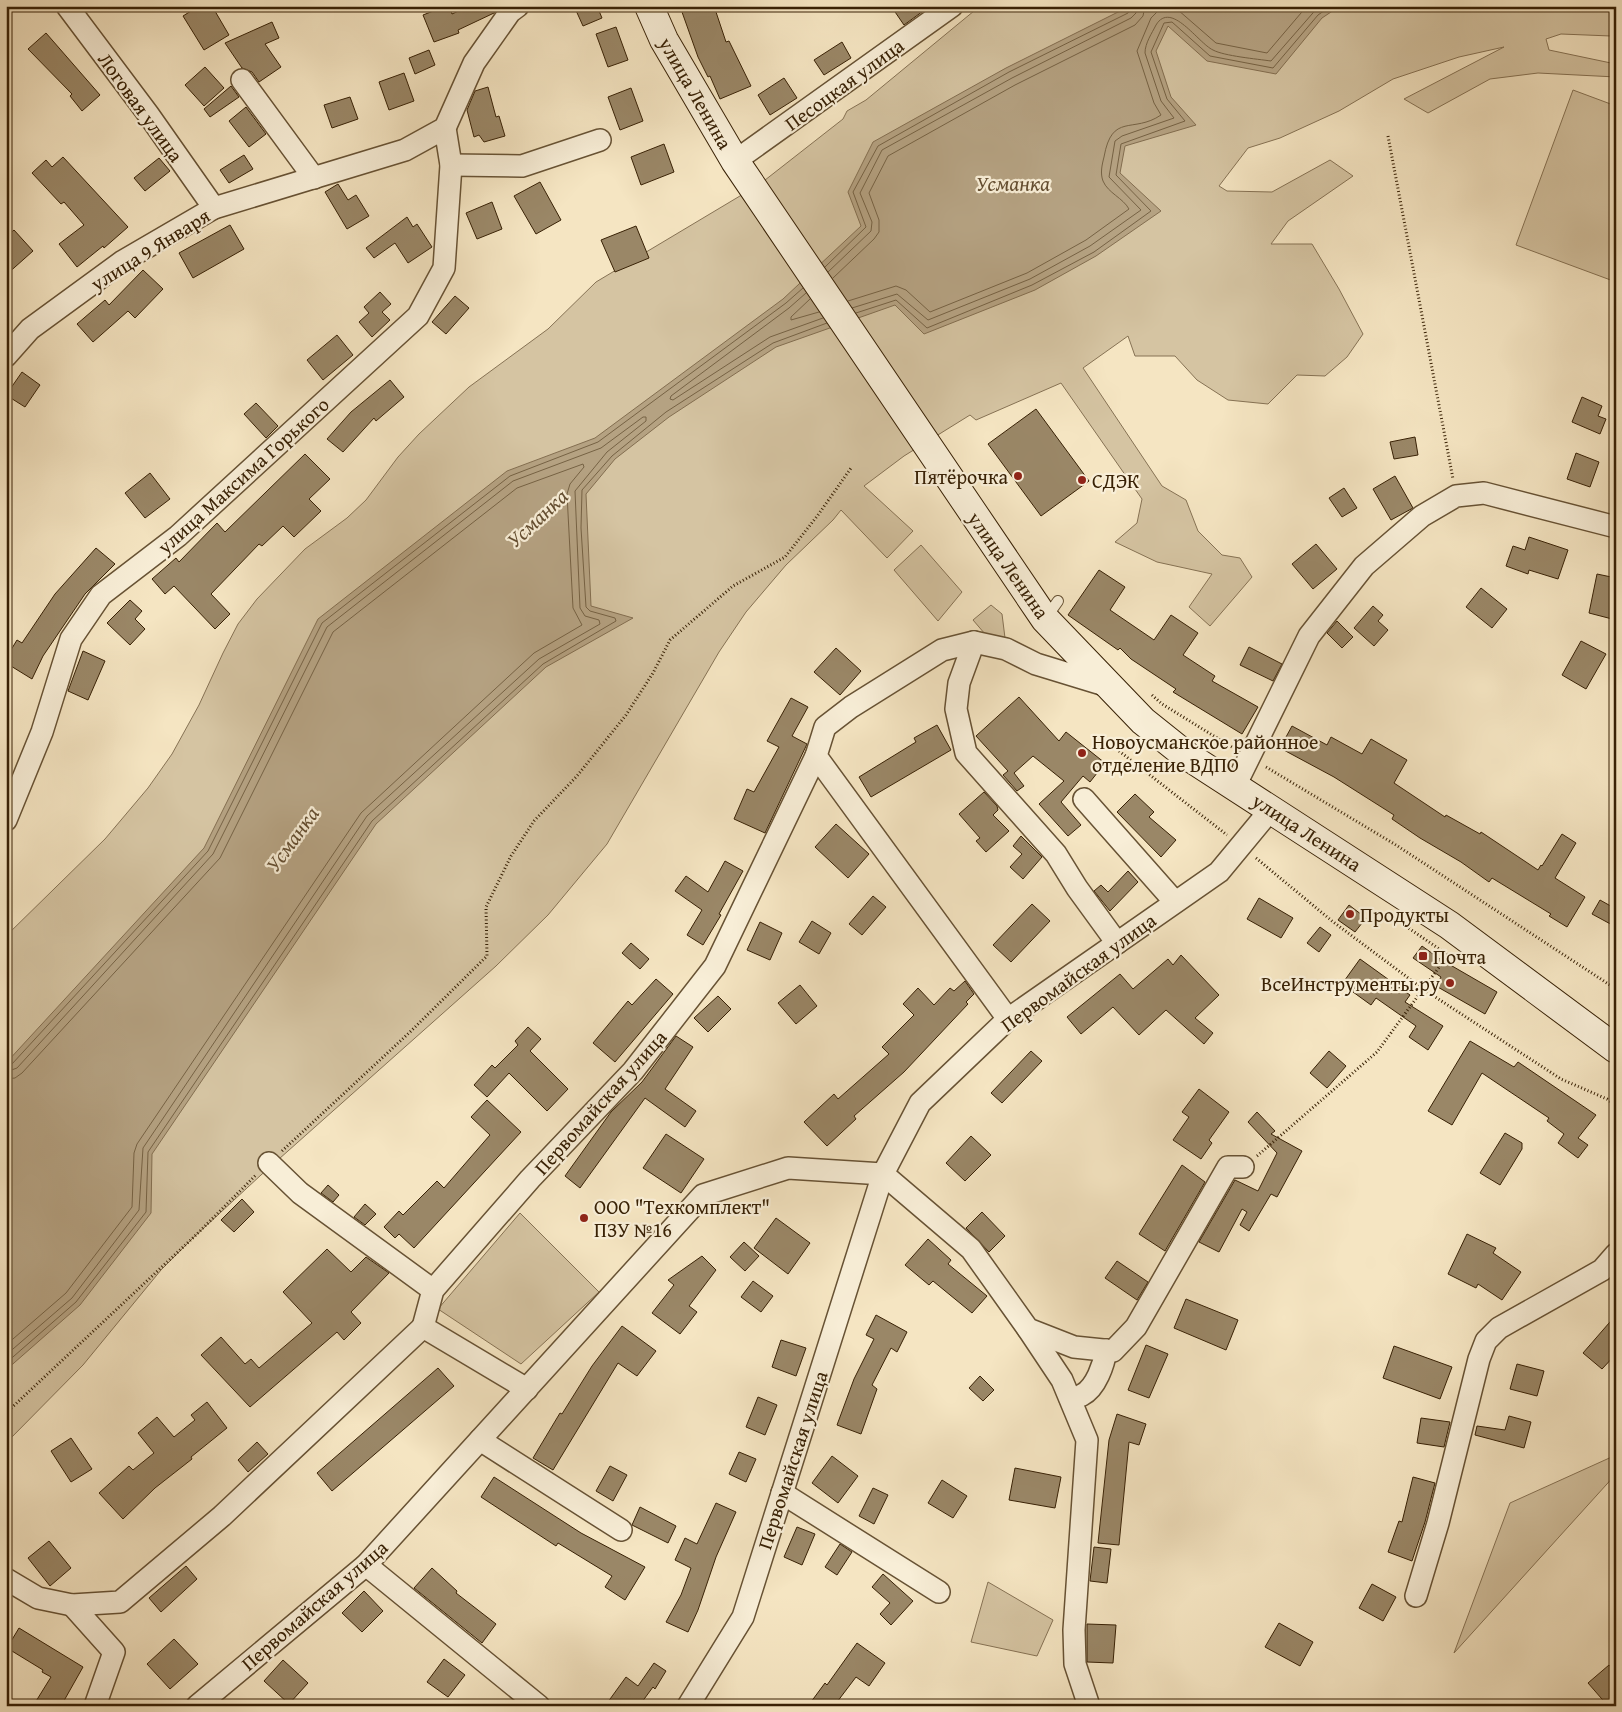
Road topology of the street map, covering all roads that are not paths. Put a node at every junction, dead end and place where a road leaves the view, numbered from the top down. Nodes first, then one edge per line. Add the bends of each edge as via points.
1 (67, 6) edge
2 (518, 6) edge
3 (649, 6) edge
4 (952, 6) edge
5 (242, 80) dead end
6 (445, 128) junction
7 (600, 140) dead end
8 (451, 165) junction
9 (741, 169) junction
10 (314, 178) junction
11 (214, 208) junction
12 (6, 356) edge
13 (1616, 527) edge
14 (974, 642) junction
15 (1108, 686) junction
16 (816, 756) junction
17 (1235, 786) junction
18 (1084, 799) dead end
19 (1272, 808) junction
20 (6, 820) edge
21 (1175, 902) junction
22 (1116, 943) junction
23 (1008, 1019) junction
24 (1613, 1043) edge
25 (269, 1163) road end
26 (1243, 1167) road end
27 (883, 1174) junction
28 (1616, 1254) edge
29 (433, 1290) junction
30 (422, 1328) junction
31 (1028, 1329) junction
32 (1106, 1350) junction
33 (527, 1389) junction
34 (1070, 1398) junction
35 (480, 1440) junction
36 (782, 1493) junction
37 (621, 1530) dead end
38 (366, 1565) junction
39 (6, 1579) edge
40 (939, 1592) dead end
41 (1416, 1596) dead end
42 (72, 1605) junction
43 (95, 1706) edge
44 (197, 1706) edge
45 (540, 1706) edge
46 (688, 1706) edge
47 (1089, 1706) edge

1 - 11 street, Логовая улица
2 - 6 street via 510,12 474,63
3 - 9 main road, улица Ленина via 664,40
4 - 9 street, Песоцкая улица
5 - 10 street
6 - 8 street, улица Максима Горького
6 - 10 street, улица 9 Января via 405,150
7 - 8 street via 522,166
8 - 20 street, улица Максима Горького via 444,268 418,316 178,536 101,596 71,639 42,732
9 - 15 main road, улица Ленина via 923,439
10 - 11 street, улица 9 Января
11 - 12 street, улица 9 Января via 123,261 30,330
13 - 17 street via 1484,492 1456,496 1422,516 1364,566 1309,636
14 - 15 street via 1006,649 1036,664
14 - 16 street, Первомайская улица via 942,650 851,707 826,727
14 - 22 street via 959,683 956,709 966,753 1056,854
15 - 17 main road, улица Ленина via 1143,722 1183,753
16 - 23 street
16 - 29 street, Первомайская улица via 715,966 633,1071 530,1179
17 - 19 main road, улица Ленина
18 - 21 street
19 - 21 street, Первомайская улица via 1219,872
19 - 24 main road, улица Ленина via 1449,925
21 - 22 street, Первомайская улица
22 - 23 street, Первомайская улица
23 - 27 street, Первомайская улица via 920,1103
25 - 29 street via 300,1193
26 - 32 street via 1228,1167 1136,1327 1113,1351
27 - 31 street via 971,1249
27 - 33 street, Первомайская улица via 788,1168 703,1195
27 - 36 street, Первомайская улица
28 - 41 street via 1602,1270 1499,1328 1486,1340
29 - 30 street, Первомайская улица
30 - 33 street
30 - 42 street via 222,1516 120,1602
31 - 32 street via 1074,1347
31 - 34 street via 1062,1380
32 - 34 street via 1105,1361 1095,1381 1082,1395
33 - 35 street, Первомайская улица
34 - 47 street via 1087,1440 1074,1630 1075,1664
35 - 37 street
35 - 38 street, Первомайская улица
36 - 40 street
36 - 46 street, Первомайская улица via 742,1617
38 - 44 street, Первомайская улица
38 - 45 street
39 - 42 street via 38,1598
42 - 43 street via 114,1652

